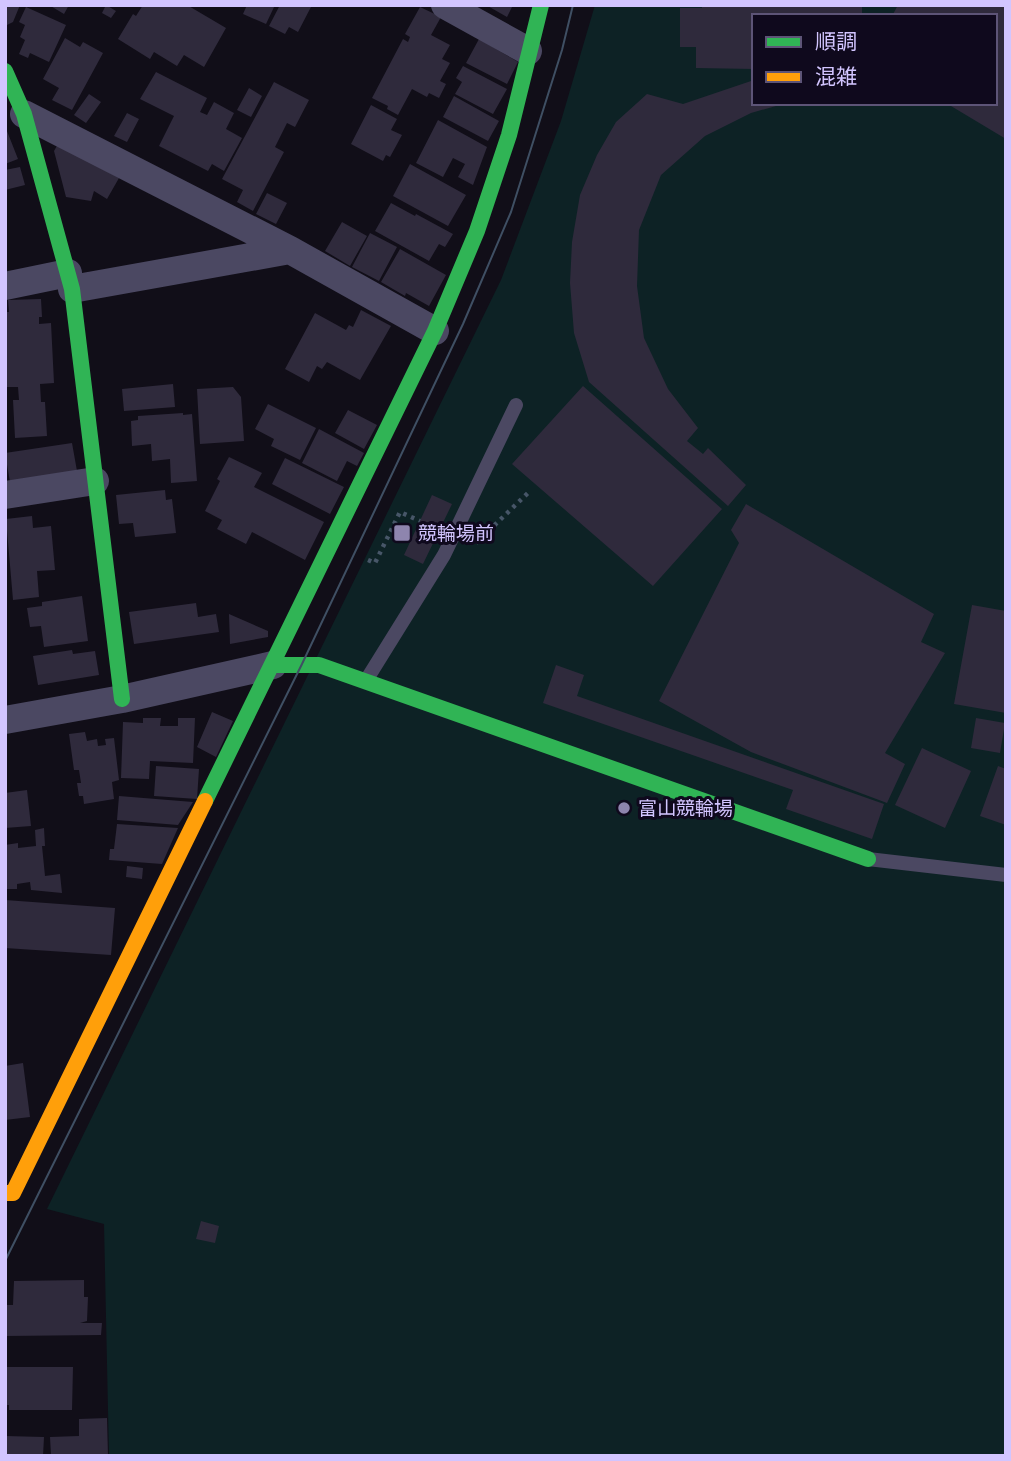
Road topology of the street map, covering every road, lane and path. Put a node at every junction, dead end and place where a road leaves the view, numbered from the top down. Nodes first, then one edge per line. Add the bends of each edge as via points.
1 (445, 5) edge
2 (541, 5) edge
3 (528, 51) junction
4 (5, 71) edge
5 (24, 114) junction
6 (290, 250) junction
7 (70, 281) junction
8 (5, 286) edge
9 (435, 331) junction
10 (516, 405) dead end
11 (95, 481) junction
12 (5, 495) edge
13 (420, 521) dead end
14 (368, 560) dead end
15 (273, 665) junction
16 (366, 680) junction
17 (122, 699) junction
18 (5, 720) edge
19 (868, 859) joint
20 (1006, 875) edge
21 (5, 1193) edge

1 - 3 street
2 - 3 street
3 - 9 street via 494,183
4 - 5 street
5 - 6 street
5 - 7 street
6 - 7 street
6 - 9 street
7 - 8 street
7 - 11 street
9 - 15 street
10 - 16 lane via 444,555
11 - 12 street
11 - 17 street
13 - 14 path via 400,512 375,563
15 - 16 street via 320,665
15 - 17 street
15 - 21 street via 13,1193
16 - 19 street
17 - 18 street
19 - 20 lane

